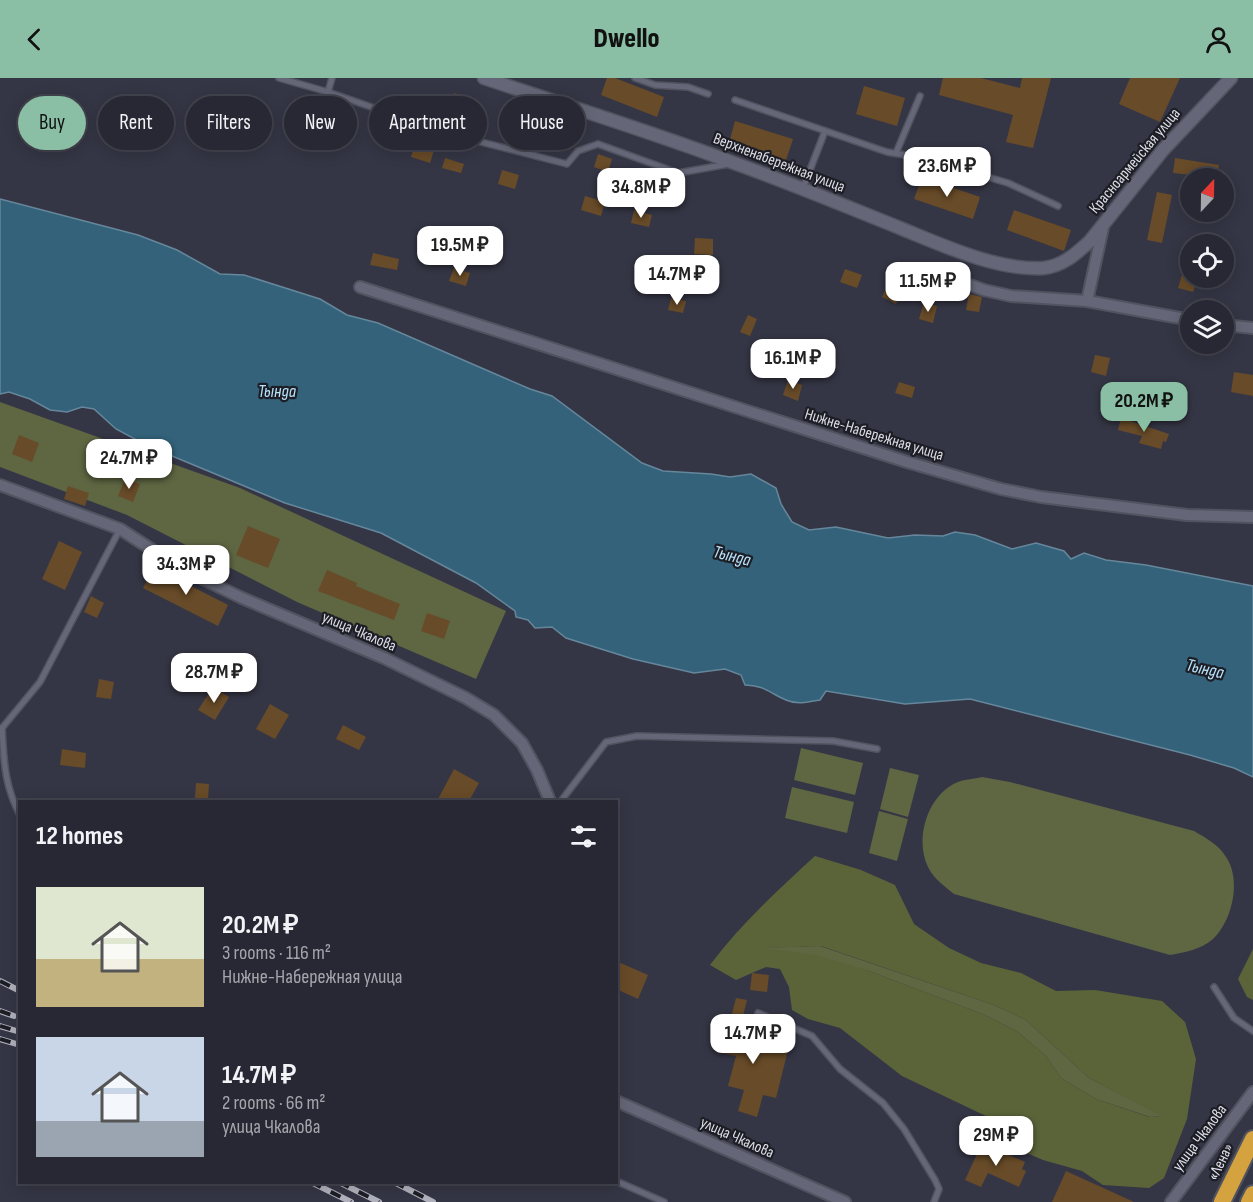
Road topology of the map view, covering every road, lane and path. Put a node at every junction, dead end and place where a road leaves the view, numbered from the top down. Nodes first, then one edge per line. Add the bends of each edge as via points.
1 (279, 78) edge
2 (332, 78) edge
3 (484, 78) edge
4 (635, 78) edge
5 (687, 78) edge
6 (1231, 78) edge
7 (688, 87) junction
8 (328, 92) junction
9 (708, 94) dead end
10 (920, 96) dead end
11 (735, 100) dead end
12 (825, 131) junction
13 (896, 153) junction
14 (734, 163) junction
15 (803, 190) junction
16 (1058, 206) dead end
17 (1105, 222) junction
18 (1063, 263) joint
19 (954, 279) dead end
20 (360, 287) dead end
21 (1087, 301) junction
22 (1180, 318) edge
23 (1234, 326) edge
24 (1253, 328) edge
25 (0, 485) edge
26 (1253, 517) edge
27 (120, 529) junction
28 (1, 728) edge
29 (877, 748) dead end
30 (550, 800) edge
31 (562, 800) edge
32 (18, 811) edge
33 (1214, 987) dead end
34 (758, 1013) dead end
35 (1253, 1031) edge
36 (1253, 1092) edge
37 (618, 1102) edge
38 (1253, 1139) edge
39 (618, 1182) edge
40 (1253, 1194) edge
41 (664, 1202) edge
42 (845, 1202) edge
43 (934, 1202) edge
44 (1171, 1202) edge
45 (1222, 1202) edge
46 (1249, 1202) edge

1 - 8 lane
2 - 8 lane
3 - 14 street, Верхненабережная улица
4 - 7 lane via 655,85
5 - 7 lane
6 - 17 street, Красноармейская улица via 1163,150
7 - 9 lane
8 - 14 lane via 446,133 567,164 578,151 598,144 678,173
10 - 13 lane
11 - 12 lane
12 - 13 lane
12 - 15 lane
13 - 16 lane via 1008,183
14 - 15 street, Верхненабережная улица
15 - 18 street, Верхненабережная улица via 989,261 1045,268
17 - 18 street, Красноармейская улица
17 - 21 street
19 - 21 street via 1011,296
20 - 26 street, Нижне-Набережная улица via 1001,489 1142,510
21 - 22 street
23 - 24 street
25 - 27 street, улица Чкалова
27 - 28 lane via 40,682
27 - 30 street, улица Чкалова via 182,569 417,673 494,715 522,743
28 - 32 lane via 4,772
29 - 31 lane via 833,741 637,736 606,742
33 - 35 lane via 1234,1018
34 - 43 lane via 812,1036 840,1069 883,1103 935,1180 939,1189
36 - 44 street, улица Чкалова
37 - 42 street, улица Чкалова
38 - 45 highway, «Лена»
39 - 41 lane
40 - 46 highway

